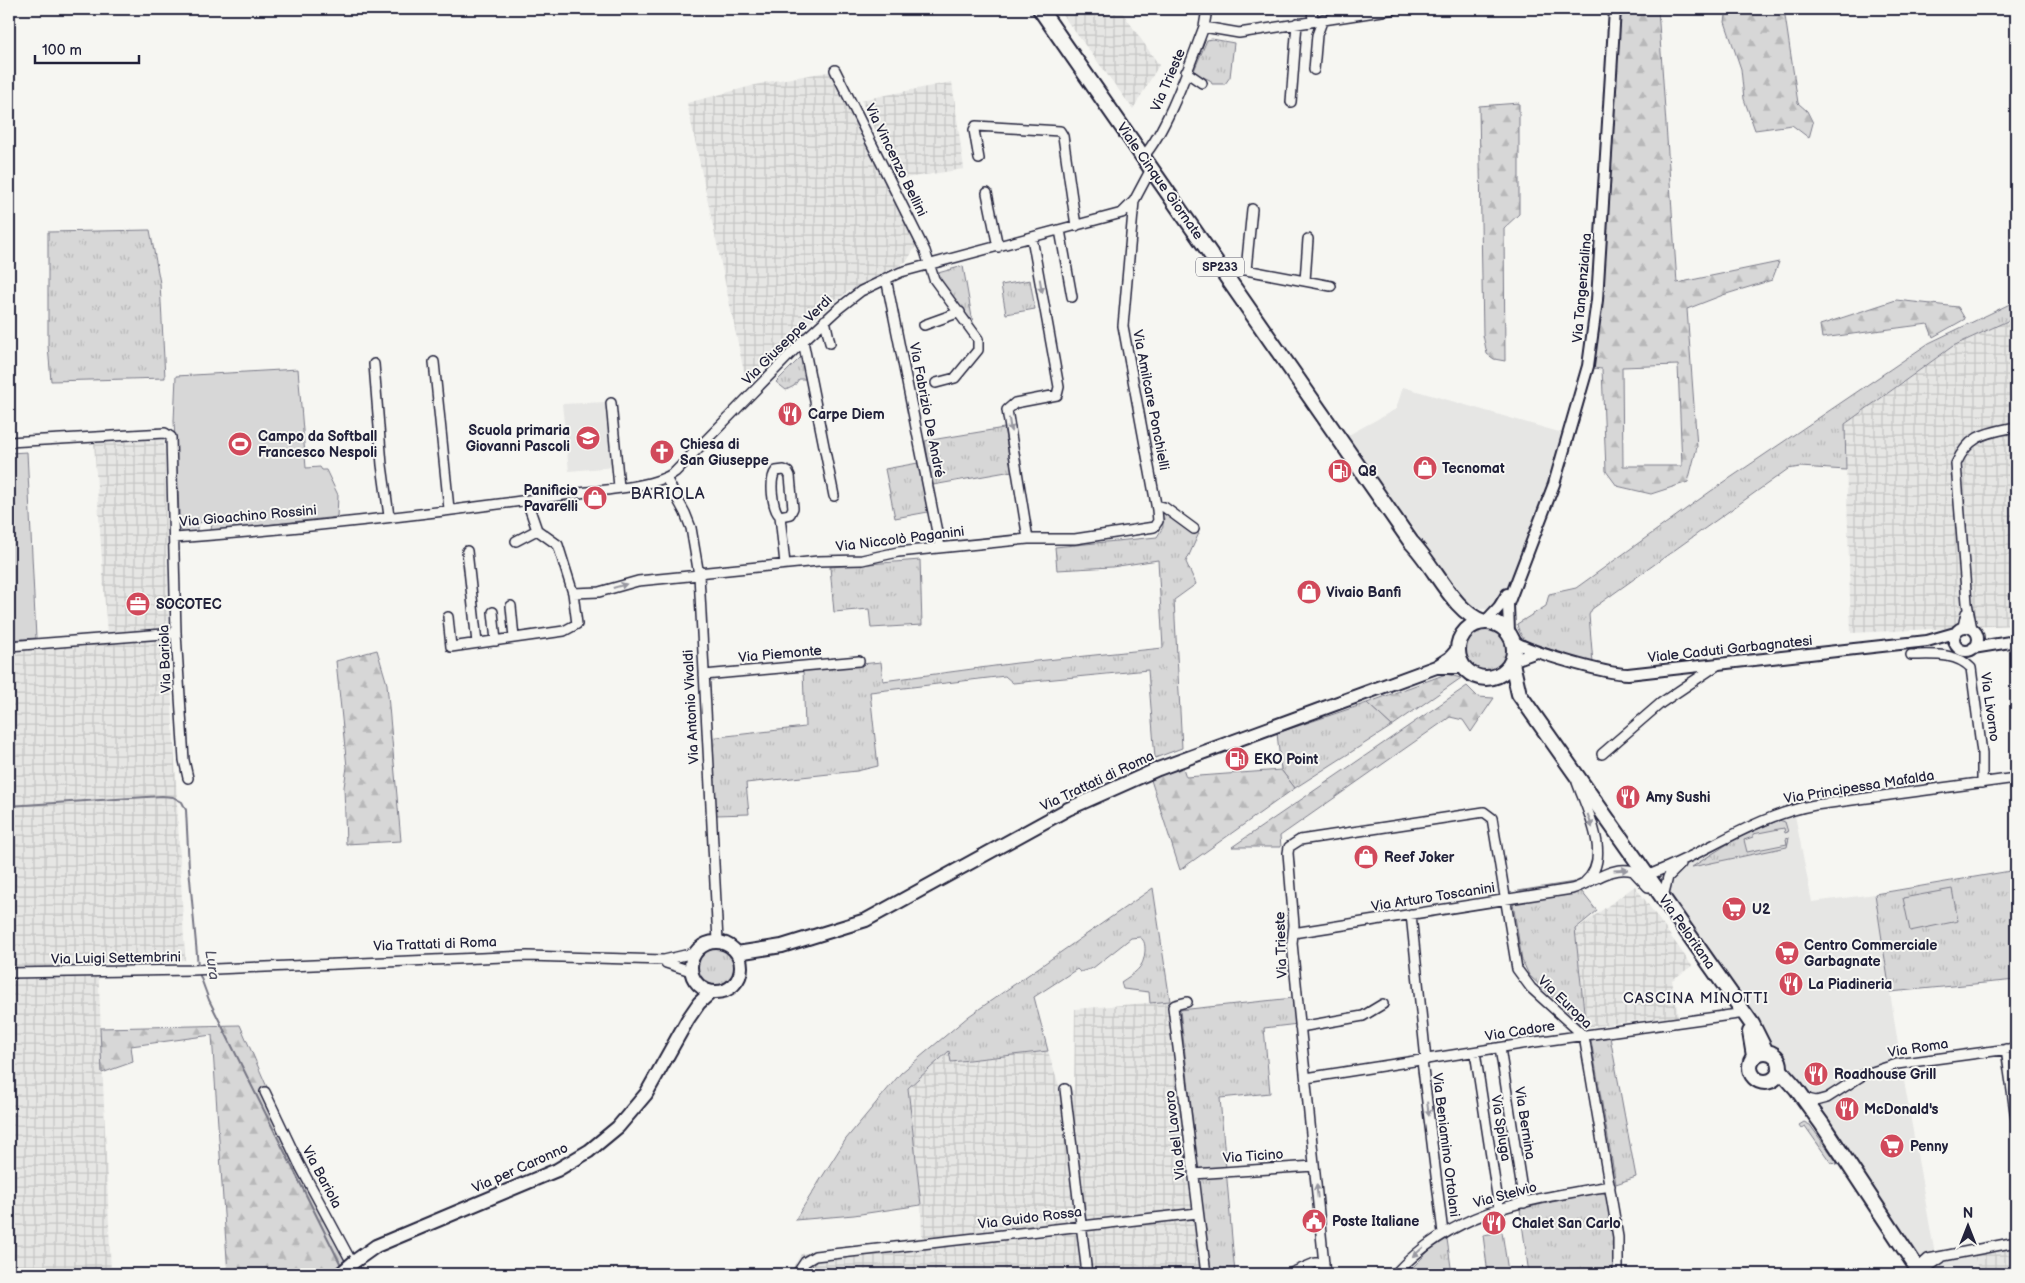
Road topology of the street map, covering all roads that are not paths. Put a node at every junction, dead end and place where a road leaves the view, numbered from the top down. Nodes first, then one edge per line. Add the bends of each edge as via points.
1 (1040, 9) edge
2 (1208, 9) edge
3 (1312, 9) edge
4 (1395, 9) edge
5 (1615, 9) edge
6 (1323, 19) junction
7 (1313, 21) junction
8 (1297, 23) junction
9 (1204, 27) junction
10 (835, 70) dead end
11 (1314, 70) dead end
12 (1186, 72) junction
13 (1202, 83) dead end
14 (1291, 102) dead end
15 (1143, 157) junction
16 (979, 159) dead end
17 (1152, 169) junction
18 (987, 193) dead end
19 (1134, 201) junction
20 (1252, 209) dead end
21 (1076, 226) junction
22 (1060, 230) junction
23 (1032, 238) junction
24 (1308, 239) dead end
25 (998, 247) junction
26 (929, 264) junction
27 (1246, 270) junction
28 (1224, 274) junction
29 (886, 278) junction
30 (1305, 281) junction
31 (1331, 286) dead end
32 (1072, 297) dead end
33 (960, 312) junction
34 (825, 320) junction
35 (924, 325) dead end
36 (803, 341) junction
37 (830, 343) dead end
38 (434, 362) dead end
39 (374, 364) dead end
40 (936, 383) dead end
41 (612, 403) dead end
42 (2016, 427) edge
43 (9, 442) edge
44 (666, 478) junction
45 (619, 487) junction
46 (834, 496) dead end
47 (527, 500) junction
48 (1156, 505) junction
49 (449, 509) junction
50 (390, 516) junction
51 (780, 516) junction
52 (1194, 529) dead end
53 (537, 530) junction
54 (175, 538) junction
55 (1028, 539) junction
56 (1075, 539) joint
57 (516, 541) dead end
58 (1411, 542) junction
59 (940, 547) junction
60 (467, 551) dead end
61 (1524, 560) junction
62 (785, 564) junction
63 (698, 574) junction
64 (573, 593) junction
65 (511, 606) dead end
66 (493, 612) dead end
67 (448, 617) dead end
68 (1484, 622) junction
69 (1966, 631) junction
70 (176, 634) junction
71 (1511, 637) junction
72 (514, 638) junction
73 (496, 641) junction
74 (1927, 641) junction
75 (2016, 641) edge
76 (1460, 642) junction
77 (2003, 642) junction
78 (477, 643) junction
79 (9, 646) edge
80 (1958, 648) junction
81 (1972, 648) junction
82 (1538, 652) junction
83 (1911, 654) dead end
84 (859, 660) dead end
85 (1512, 662) junction
86 (1719, 664) junction
87 (1436, 667) junction
88 (1463, 667) junction
89 (704, 675) junction
90 (1488, 678) junction
91 (1519, 694) junction
92 (1602, 754) dead end
93 (1575, 775) junction
94 (188, 778) dead end
95 (2016, 778) edge
96 (1982, 783) junction
97 (1488, 814) joint
98 (1687, 859) junction
99 (1638, 864) junction
100 (1648, 876) junction
101 (1577, 888) junction
102 (1661, 897) junction
103 (1506, 899) junction
104 (1410, 914) junction
105 (1293, 933) junction
106 (718, 941) junction
107 (782, 946) junction
108 (694, 953) junction
109 (738, 953) junction
110 (648, 961) junction
111 (741, 968) junction
112 (223, 969) joint
113 (9, 973) edge
114 (692, 976) junction
115 (712, 992) junction
116 (1186, 1002) dead end
117 (1383, 1004) dead end
118 (1738, 1014) junction
119 (688, 1019) junction
120 (1300, 1027) junction
121 (1584, 1036) junction
122 (1500, 1048) junction
123 (2016, 1048) edge
124 (2006, 1049) junction
125 (1476, 1052) junction
126 (1760, 1054) junction
127 (1424, 1061) junction
128 (1776, 1075) junction
129 (1306, 1078) junction
130 (1065, 1089) dead end
131 (265, 1092) dead end
132 (1802, 1098) junction
133 (2016, 1118) edge
134 (1314, 1166) junction
135 (1193, 1174) junction
136 (1610, 1186) junction
137 (1864, 1189) junction
138 (1524, 1203) junction
139 (1499, 1208) junction
140 (1198, 1213) junction
141 (1081, 1226) junction
142 (1443, 1232) junction
143 (2016, 1242) edge
144 (1324, 1262) junction
145 (1919, 1272) edge
146 (340, 1274) edge
147 (358, 1274) edge
148 (797, 1274) edge
149 (1087, 1274) edge
150 (1206, 1274) edge
151 (1289, 1274) edge
152 (1325, 1274) edge
153 (1395, 1274) edge
154 (1618, 1274) edge

1 - 15 main road, Viale Cinque Giornate / SP233
2 - 9 street, Via Trieste
3 - 7 street
4 - 6 street
5 - 61 street, Via Tangenzialina via 1597,300 1588,366 1554,484
6 - 7 street
6 - 11 street via 1316,42
7 - 8 street
8 - 9 street via 1235,33
8 - 14 street
9 - 12 street, Via Trieste
10 - 26 street, Via Vincenzo Bellini
12 - 13 street
12 - 15 street, Via Trieste via 1162,130
15 - 17 main road, Viale Cinque Giornate / SP233
16 - 21 street via 976,126 1060,131
17 - 19 street, Via Giuseppe Verdi
17 - 28 main road, Viale Cinque Giornate / SP233
18 - 25 street
19 - 21 street, Via Giuseppe Verdi via 1122,213
19 - 48 street, Via Amilcare Ponchielli via 1123,326
20 - 27 street
21 - 22 street, Via Giuseppe Verdi
22 - 23 street, Via Giuseppe Verdi
22 - 32 street
23 - 25 street, Via Giuseppe Verdi
23 -> 55 street via 1059,387 1057,395 1015,403 1007,410
24 - 30 street
25 - 26 street, Via Giuseppe Verdi
26 - 29 street, Via Giuseppe Verdi
26 - 33 street, Via Vincenzo Bellini via 934,279
27 - 28 street
27 - 30 street
28 - 58 main road, Viale Cinque Giornate / SP233
29 - 34 street, Via Giuseppe Verdi via 861,291
29 - 59 street, Via Fabrizio De André
30 - 31 street
33 - 35 street
33 - 40 street, Via Vincenzo Bellini via 976,334 978,350 955,378
34 - 36 street, Via Giuseppe Verdi
34 - 37 street
36 - 44 street, Via Giuseppe Verdi
36 - 46 street
38 - 49 street
39 - 50 street via 382,465
41 - 45 street
42 - 69 street via 1983,434 1970,442 1956,464 1967,603
43 - 54 street, Via Gioachino Rossini via 168,433 171,440
44 - 45 street, Via Giuseppe Verdi
44 - 63 street, Via Antonio Vivaldi via 680,500 691,528
45 - 47 street, Via Giuseppe Verdi
47 - 49 street, Via Gioachino Rossini
47 - 53 street
48 - 52 street via 1164,507
48 - 56 street, Via Amilcare Ponchielli via 1158,521 1154,526
49 - 50 street, Via Gioachino Rossini
50 - 54 street, Via Gioachino Rossini
51 - 51 street via 775,510 772,478 780,470 790,476 794,508 790,514
51 - 62 street
53 - 57 street
53 - 64 street via 558,545
54 - 70 street, Via Bariola
55 - 56 street, Via Niccolò Paganini
55 - 59 street, Via Niccolò Paganini
58 - 68 main road via 1424,555 1460,608
58 - 76 main road via 1458,617
59 - 62 street, Via Niccolò Paganini via 862,560
60 - 78 street
61 - 68 street, Via Tangenzialina via 1505,600
61 - 71 street, Via Tangenzialina via 1508,604
62 - 63 street, Via Niccolò Paganini
64 -> 63 street, Via Niccolò Paganini via 599,592 638,581
63 - 89 street, Via Antonio Vivaldi
64 - 72 street via 577,620 574,626 564,631
65 - 72 street
66 - 73 street
67 - 78 street via 451,647
68 - 71 main road via 1495,624
68 - 76 main road via 1471,626
69 - 74 street, Viale Caduti Garbagnatesi
69 - 77 street
69 - 80 street via 1954,641
69 - 81 street via 1977,640
70 - 79 street
70 - 94 street, Via Bariola
71 - 82 street, Viale Caduti Garbagnatesi
71 - 85 main road
72 - 73 street
73 - 78 street
74 - 80 street, Viale Caduti Garbagnatesi
74 - 86 street, Viale Caduti Garbagnatesi
75 - 77 street
76 - 87 main road, Via Trattati di Roma via 1450,658
76 - 88 main road
77 - 81 street
80 - 81 street, Viale Caduti Garbagnatesi
82 - 85 street
82 - 86 street, Viale Caduti Garbagnatesi via 1624,674
83 - 96 street, Via Livorno via 1945,655 1971,668 1982,753
84 - 89 street, Via Piemonte
85 - 90 main road via 1501,674
85 - 91 main road, Via Peloritana
86 - 92 street via 1661,703
87 - 88 main road, Via Trattati di Roma
87 - 107 main road, Via Trattati di Roma via 1158,769 1068,809 866,920
88 - 90 main road via 1472,675
89 - 106 street, Via Antonio Vivaldi
90 - 91 main road, Via Peloritana via 1504,683
91 - 93 main road, Via Peloritana
93 - 99 main road, Via Peloritana
93 -> 101 street via 1598,850 1595,871
95 - 96 street, Via Principessa Mafalda
96 - 98 street, Via Principessa Mafalda via 1787,811 1744,828
97 - 103 street, Via Europa via 1493,824
97 - 105 street, Via Trieste via 1472,813 1294,843 1288,853
98 - 100 street, Via Principessa Mafalda
98 - 102 street, Via Principessa Mafalda via 1668,877
99 - 100 main road, Via Peloritana
99 - 102 main road, Via Peloritana
100 - 102 main road, Via Peloritana
101 -> 102 street, Via Arturo Toscanini via 1614,870 1627,869 1636,872
101 - 103 street, Via Arturo Toscanini
102 - 118 main road, Via Peloritana
102 - 126 main road, Via Peloritana via 1756,1030
103 - 104 street, Via Arturo Toscanini
103 - 121 street, Via Europa via 1519,974
104 - 105 street, Via Arturo Toscanini
104 - 127 street, Via Beniamino Ortolani
105 - 120 street, Via Trieste
106 - 108 main road via 704,944
106 - 109 main road
107 - 109 main road, Via Trattati di Roma
107 - 111 main road, Via Trattati di Roma
108 - 110 street, Via Trattati di Roma via 672,960
108 - 114 main road
109 - 111 main road
110 - 112 street, Via Trattati di Roma via 527,956
110 - 114 street, Via Trattati di Roma via 677,965
111 - 115 main road via 731,987
112 - 113 street, Via Luigi Settembrini
114 - 115 main road via 702,988
114 - 119 main road via 696,991
115 - 119 main road
116 - 135 street, Via del Lavoro via 1173,1007
117 - 120 street via 1363,1016
118 - 121 street, Via Cadore
118 - 126 main road, Via Peloritana
119 - 146 main road, Via per Caronno, bridge via 646,1094 618,1127 577,1160 376,1246
120 - 129 street, Via Trieste
121 - 122 street, Via Cadore
121 - 136 street, Via Europa
122 - 125 street, Via Cadore
122 - 138 street, Via Bernina
123 - 124 street, Via Roma
124 - 132 street, Via Roma via 1891,1065 1857,1078 1833,1096 1816,1100
124 - 133 street
125 - 127 street, Via Cadore
125 - 139 street, Via Spluga
126 - 128 main road via 1776,1057
126 - 128 main road via 1750,1068 1754,1077 1762,1082
127 - 129 street, Via Cadore
127 -> 142 street, Via Beniamino Ortolani
128 - 132 main road
128 - 137 main road via 1795,1096 1840,1163
129 - 134 street, Via Trieste
130 - 141 street
131 - 147 street, Via Bariola
132 - 137 main road
134 - 135 street, Via Ticino
144 -> 134 street, Via Trieste
135 - 140 street, Via del Lavoro
136 - 138 street, Via Stelvio
136 - 154 street, Via Europa via 1618,1237
137 - 145 main road
138 - 139 street, Via Stelvio
139 - 142 street, Via Stelvio
140 - 141 street, Via Guido Rossa
140 - 150 street, Via del Lavoro
141 - 148 street, Via Guido Rossa via 815,1256 805,1262
141 - 149 street
142 -> 153 street, Via Stelvio
143 - 145 street via 1943,1257
144 - 151 street
144 - 152 street, Via Trieste

